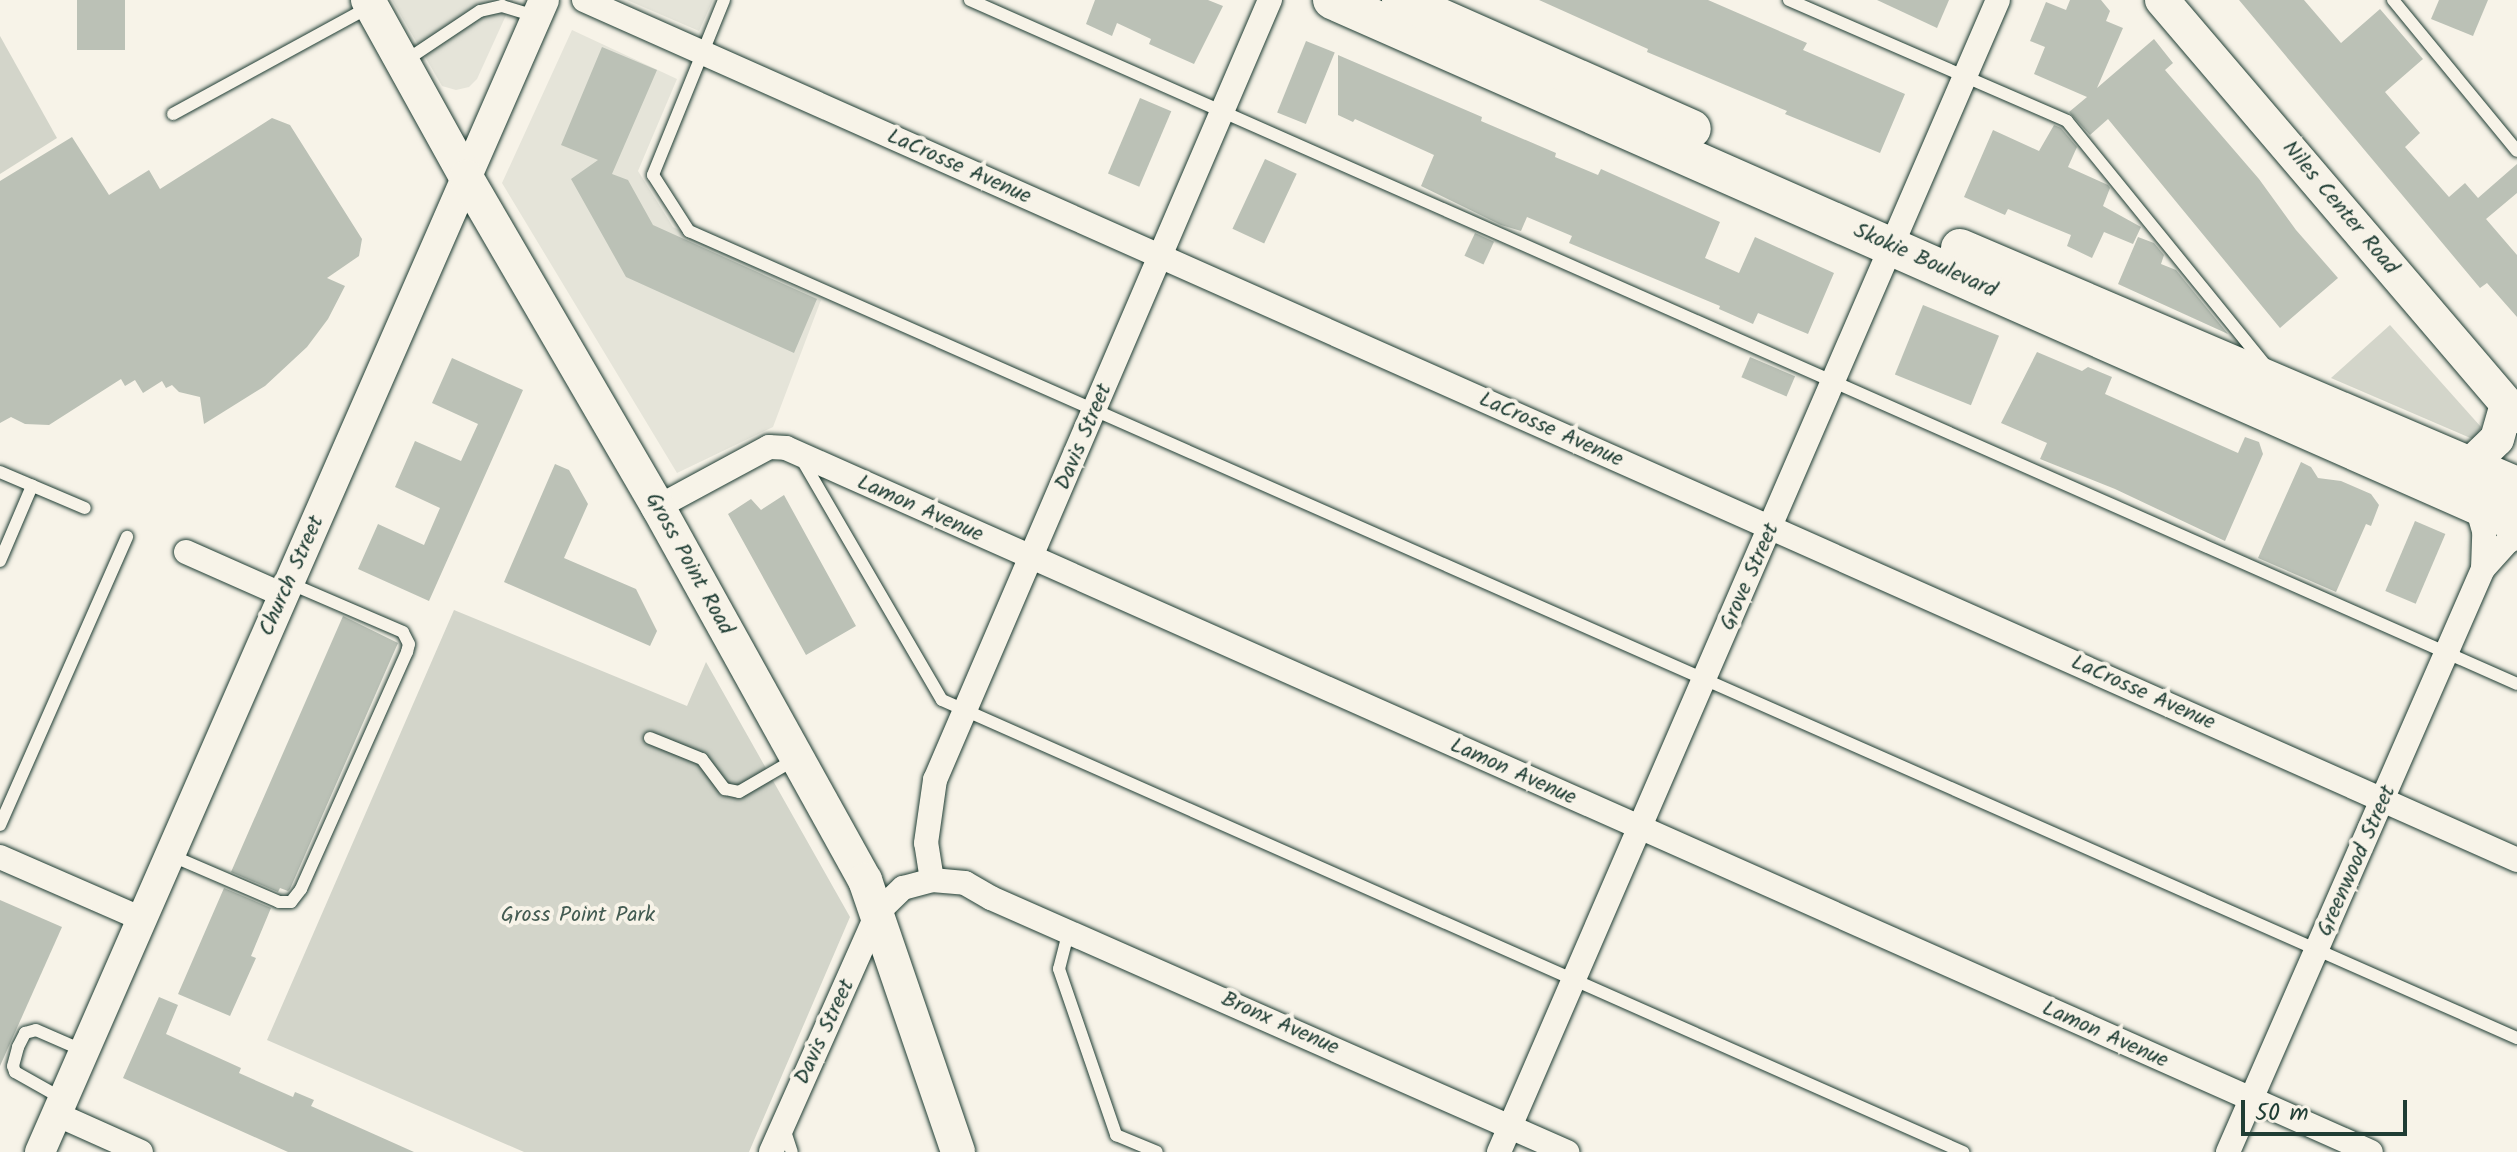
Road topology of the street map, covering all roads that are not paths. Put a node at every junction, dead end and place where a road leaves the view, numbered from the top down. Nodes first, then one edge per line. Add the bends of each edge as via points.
1 (584, 0) edge
2 (724, 0) edge
3 (970, 0) edge
4 (1270, 0) edge
5 (1332, 0) edge
6 (1401, 0) edge
7 (1789, 0) edge
8 (1998, 0) edge
9 (2162, 0) edge
10 (2393, 0) edge
11 (370, 3) edge
12 (540, 8) edge
13 (703, 53) junction
14 (403, 62) junction
15 (1965, 77) junction
16 (1223, 112) junction
17 (173, 114) dead end
18 (2517, 151) edge
19 (466, 177) junction
20 (1898, 235) junction
21 (1161, 256) junction
22 (1834, 382) junction
23 (2283, 388) junction
24 (2514, 407) edge
25 (1095, 411) junction
26 (799, 455) junction
27 (2470, 465) junction
28 (0, 472) edge
29 (32, 486) junction
30 (2517, 486) edge
31 (2477, 506) junction
32 (658, 507) junction
33 (85, 508) dead end
34 (2517, 523) edge
35 (1771, 528) junction
36 (127, 537) dead end
37 (2517, 537) edge
38 (186, 552) dead end
39 (1031, 559) junction
40 (0, 561) edge
41 (2483, 569) junction
42 (286, 589) junction
43 (2449, 653) junction
44 (1705, 680) junction
45 (2517, 684) edge
46 (967, 710) junction
47 (650, 738) dead end
48 (797, 758) junction
49 (2384, 800) junction
50 (0, 825) edge
51 (1642, 829) junction
52 (170, 855) junction
53 (0, 857) edge
54 (2517, 860) edge
55 (932, 880) junction
56 (991, 898) junction
57 (878, 912) junction
58 (142, 919) junction
59 (1069, 930) junction
60 (2317, 952) junction
61 (1575, 981) junction
62 (2517, 1038) edge
63 (84, 1051) junction
64 (2251, 1100) junction
65 (60, 1106) junction
66 (783, 1125) junction
67 (1511, 1127) junction
68 (1125, 1146) edge
69 (40, 1152) edge
70 (141, 1152) edge
71 (771, 1152) edge
72 (792, 1152) edge
73 (958, 1152) edge
74 (1157, 1152) edge
75 (1499, 1152) edge
76 (1567, 1152) edge
77 (1963, 1152) edge
78 (2228, 1152) edge
79 (2371, 1152) edge

1 - 13 street, LaCrosse Avenue
2 - 13 lane
3 - 16 lane
4 - 16 street, Davis Street
5 - 20 main road, Skokie Boulevard
6 - 20 main road, Skokie Boulevard
7 - 15 lane
8 - 15 street, Grove Street
9 - 24 main road, Niles Center Road
10 - 18 lane
11 - 14 main road, Gross Point Road
11 - 17 lane
12 - 14 lane via 480,11
12 - 19 street, Church Street
13 - 21 street, LaCrosse Avenue
13 - 25 lane via 653,175 689,231
14 - 19 main road, Gross Point Road
15 - 20 street, Grove Street
15 - 23 lane via 2067,121
16 - 21 street, Davis Street
16 - 22 lane
19 - 32 main road, Gross Point Road
19 - 42 street, Church Street
20 - 22 street, Grove Street
20 - 23 main road, Skokie Boulevard
20 - 31 main road, Skokie Boulevard
21 - 25 street, Davis Street
21 - 35 street, LaCrosse Avenue
22 - 35 street, Grove Street
22 - 43 lane
23 - 27 main road, Skokie Boulevard
24 - 27 main road via 2497,439
25 - 39 street, Davis Street
25 - 44 lane
26 - 32 street, Lamon Avenue via 769,447
26 - 39 street, Lamon Avenue
26 - 46 lane via 942,700
27 - 30 main road, Skokie Boulevard
28 - 29 lane
29 - 33 lane
29 - 40 lane
31 - 34 main road, Skokie Boulevard
31 - 41 street, Greenwood Street via 2484,531
32 - 48 main road, Gross Point Road
35 - 44 street, Grove Street
35 - 49 street, LaCrosse Avenue
36 - 50 lane
37 - 41 street, Greenwood Street
38 - 42 street
39 - 46 street, Davis Street
39 - 51 street, Lamon Avenue
41 - 43 street, Greenwood Street
42 - 52 street, Church Street
42 - 52 lane via 403,632 407,652 291,902 279,902
43 - 45 lane
43 - 49 street, Greenwood Street
44 - 51 street, Grove Street
44 - 60 lane
46 - 55 street, Davis Street via 935,780 926,843
46 - 61 lane
47 - 48 lane via 702,759 725,789 739,792
48 - 57 main road, Gross Point Road
49 - 54 street, LaCrosse Avenue
49 - 60 street, Greenwood Street
51 - 61 street, Grove Street
51 - 64 street, Lamon Avenue
52 - 58 street, Church Street
53 - 58 street
55 - 56 street, Bronx Avenue via 965,883
55 - 57 street via 903,888
56 - 57 street, Bronx Avenue via 935,895
56 - 59 street, Bronx Avenue
57 - 66 street, Davis Street
57 - 73 main road, Gross Point Road
58 - 63 street, Church Street
59 - 67 street, Bronx Avenue
59 - 68 lane via 1059,969 1116,1135
60 - 62 lane
60 - 64 street, Greenwood Street
61 - 67 street, Grove Street
61 - 77 lane
63 - 65 street, Church Street
63 - 65 lane via 36,1030 25,1033 18,1047 15,1072
64 - 78 street, Greenwood Street
64 - 79 street, Lamon Avenue
65 - 69 street, Church Street
65 - 70 street
66 - 71 street, Davis Street
66 - 72 lane
67 - 75 street, Grove Street
67 - 76 street, Bronx Avenue
68 - 74 lane

